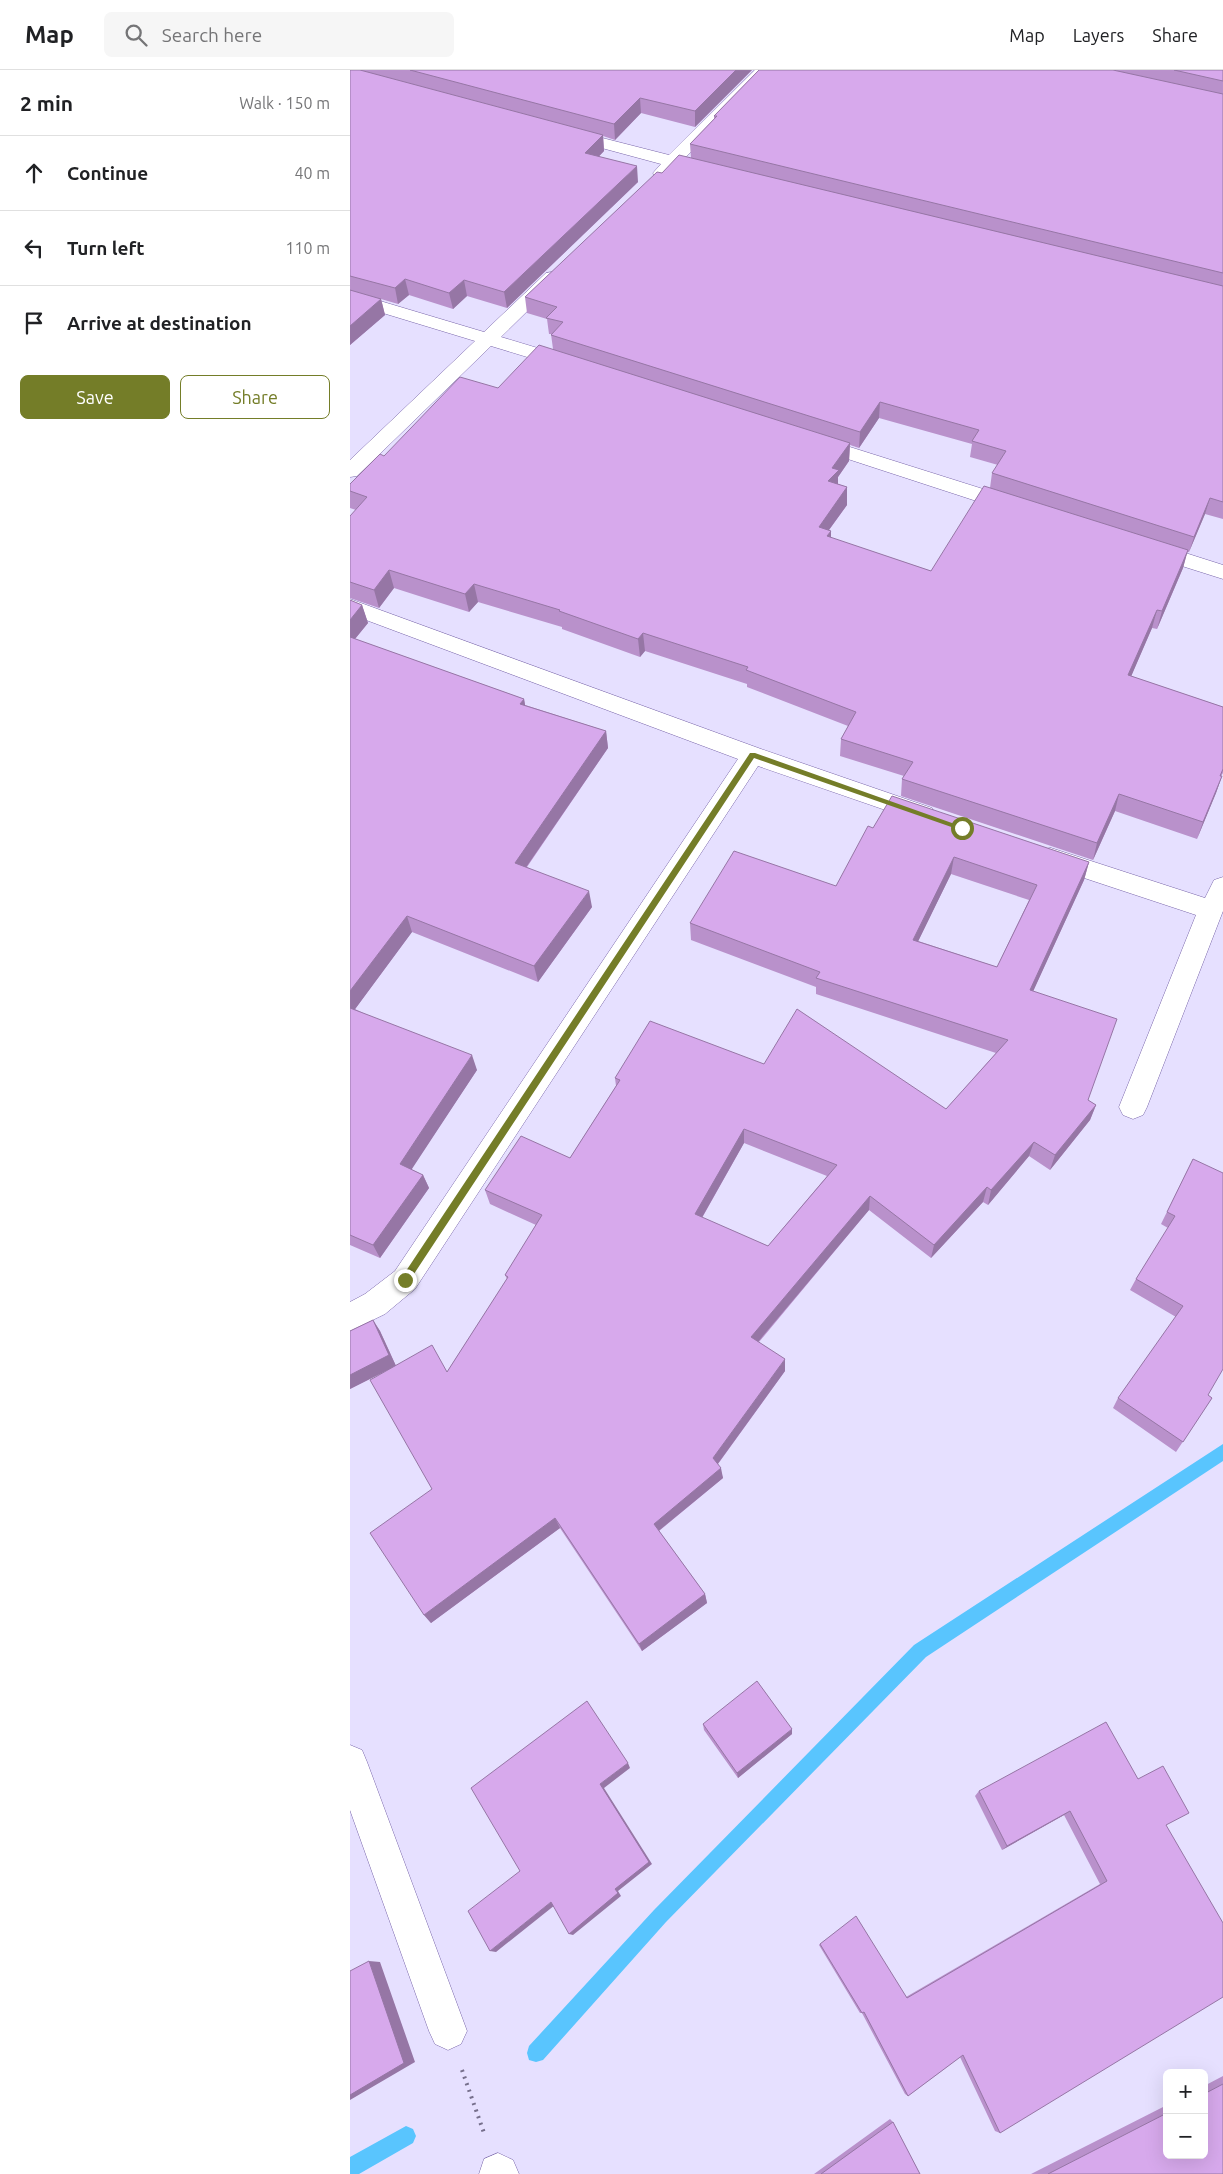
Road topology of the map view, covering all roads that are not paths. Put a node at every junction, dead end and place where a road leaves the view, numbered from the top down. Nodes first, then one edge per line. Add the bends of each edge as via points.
1 (764, 70) edge
2 (549, 129) edge
3 (672, 162) junction
4 (721, 174) edge
5 (651, 183) edge
6 (566, 264) edge
7 (350, 297) edge
8 (488, 338) junction
9 (582, 368) edge
10 (799, 437) edge
11 (350, 471) edge
12 (1034, 512) edge
13 (1129, 542) edge
14 (1223, 572) edge
15 (350, 606) edge
16 (753, 755) junction
17 (944, 821) edge
18 (1027, 849) edge
19 (1223, 887) edge
20 (1211, 910) junction
21 (1132, 1107) dead end
22 (350, 1317) edge
23 (350, 1762) edge
24 (448, 2031) road end

1 - 3 street
2 - 3 street
3 - 4 street
3 - 5 street
6 - 8 street
7 - 8 street
8 - 9 street
8 - 11 street
10 - 12 street
13 - 14 street
15 - 16 street
16 - 17 street
16 - 22 street via 405,1280 375,1304
18 - 20 street
19 - 20 street
20 - 21 street
23 - 24 street

